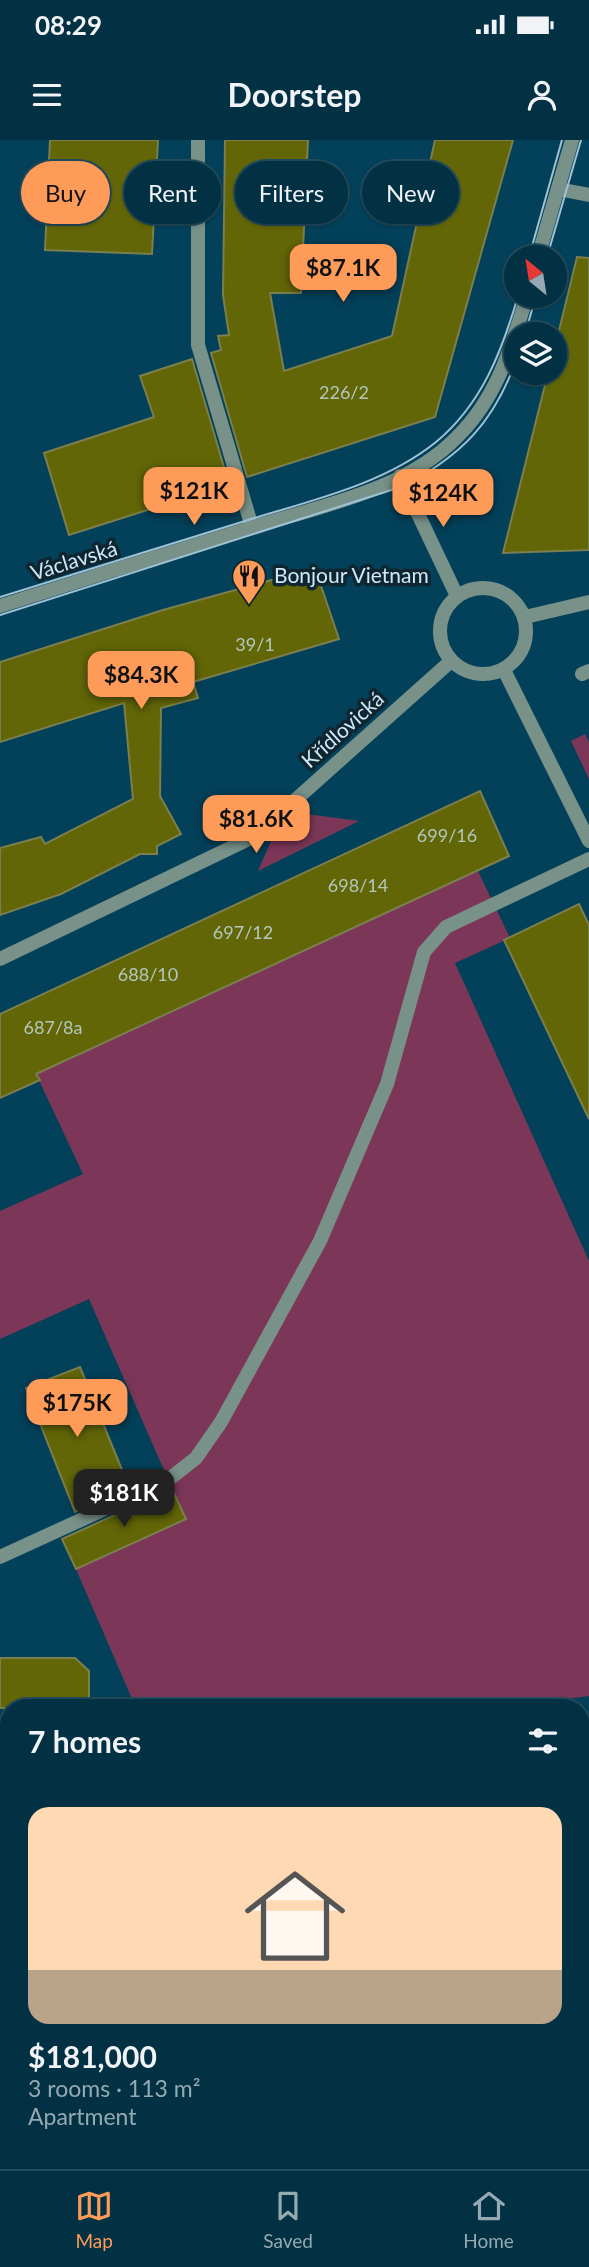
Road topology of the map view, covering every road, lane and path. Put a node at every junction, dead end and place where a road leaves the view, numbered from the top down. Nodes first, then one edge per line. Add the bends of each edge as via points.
1 (198, 140) edge
2 (572, 140) edge
3 (558, 189) junction
4 (589, 195) edge
5 (542, 245) edge
6 (523, 308) edge
7 (400, 476) junction
8 (252, 527) junction
9 (457, 596) junction
10 (589, 602) edge
11 (0, 606) edge
12 (525, 617) junction
13 (451, 661) junction
14 (504, 670) junction
15 (589, 841) edge
16 (589, 859) edge
17 (0, 959) edge
18 (0, 1557) edge

1 - 8 street via 198,345
2 - 3 street
3 - 4 street
3 - 5 street
6 - 7 street, Václavská via 510,353 481,410 444,449
7 - 8 street, Václavská
7 - 9 street
8 - 11 street, Václavská
9 - 12 street via 483,588 496,590 518,605
9 - 13 street via 441,620 443,649
10 - 12 street
12 - 14 street via 526,641 514,663
13 - 14 street via 476,675
13 - 17 street, Křídlovická via 255,836
14 - 15 street
16 - 18 street via 446,927 424,952 387,1084 320,1241 221,1422 196,1458 168,1480

